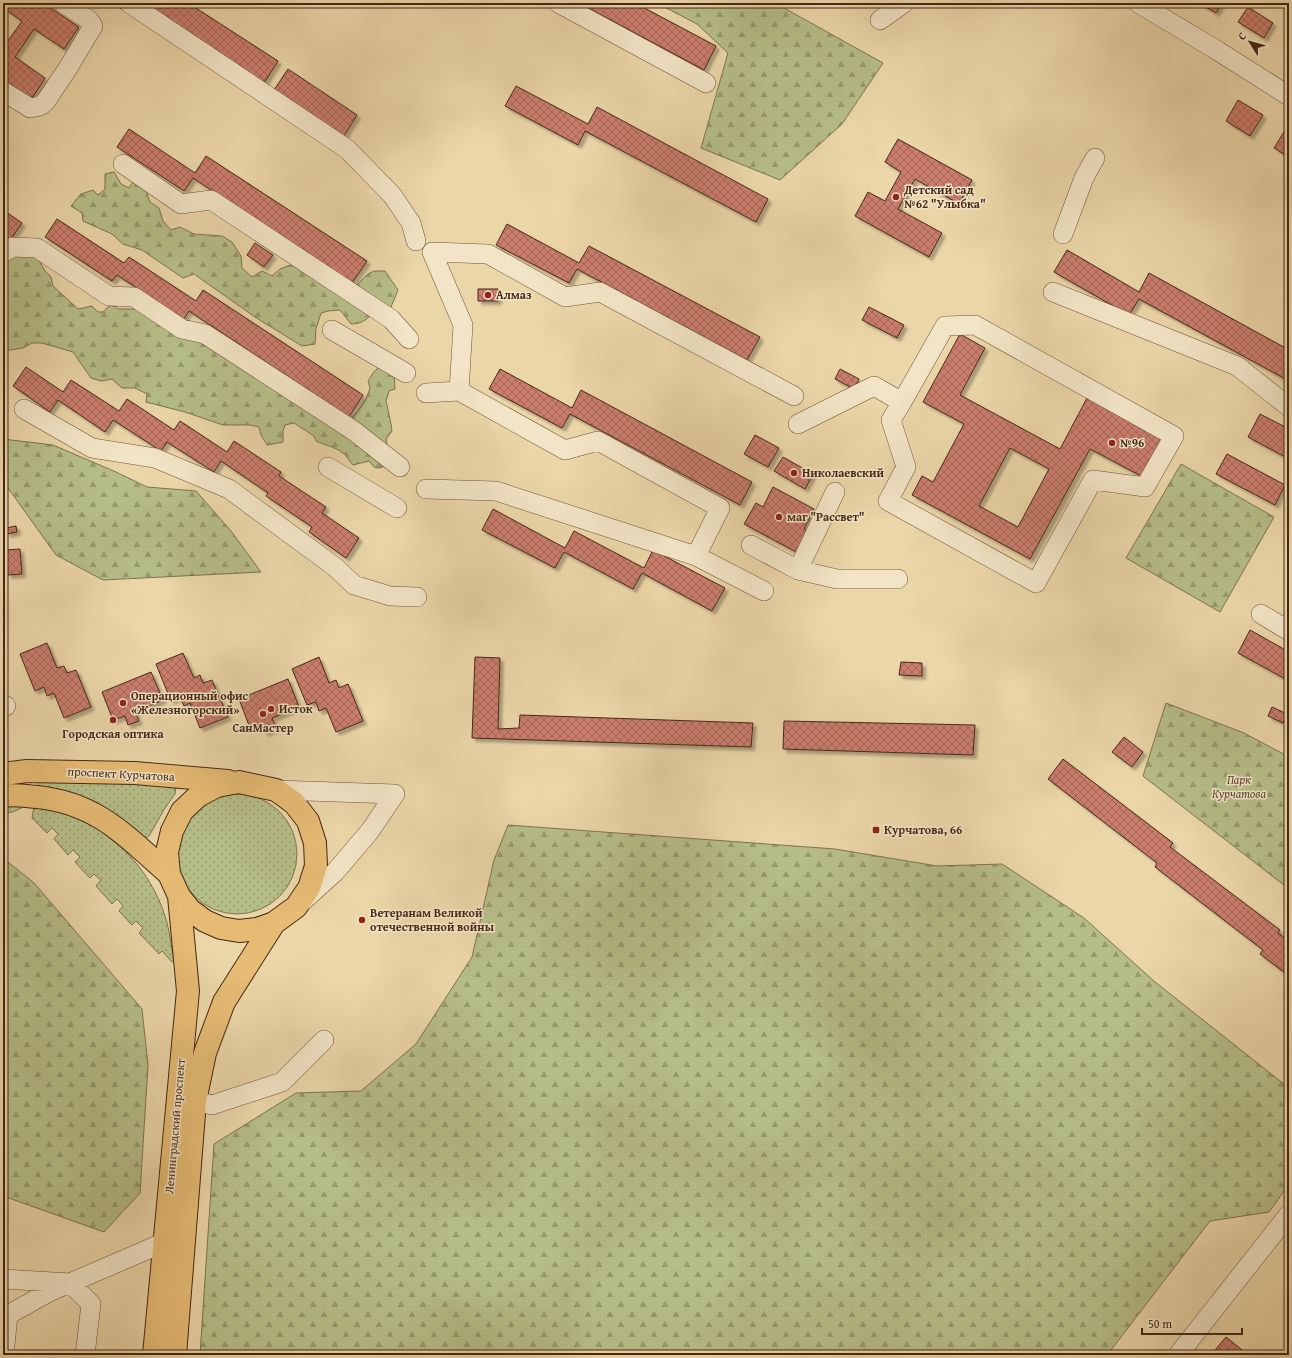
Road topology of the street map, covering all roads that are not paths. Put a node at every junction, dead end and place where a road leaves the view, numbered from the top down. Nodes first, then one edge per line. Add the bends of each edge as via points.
1 (63, 3) edge
2 (129, 3) edge
3 (558, 3) edge
4 (904, 3) edge
5 (1138, 3) edge
6 (880, 20) dead end
7 (706, 83) dead end
8 (3, 92) edge
9 (1289, 96) edge
10 (1095, 158) dead end
11 (123, 164) dead end
12 (1063, 234) dead end
13 (416, 241) dead end
14 (3, 253) edge
15 (1053, 292) dead end
16 (332, 330) dead end
17 (409, 339) dead end
18 (406, 373) dead end
19 (459, 391) junction
20 (426, 393) dead end
21 (794, 396) dead end
22 (902, 402) junction
23 (1289, 407) edge
24 (24, 410) dead end
25 (798, 424) dead end
26 (328, 467) dead end
27 (400, 467) dead end
28 (426, 489) dead end
29 (835, 492) dead end
30 (397, 508) dead end
31 (752, 545) dead end
32 (696, 556) junction
33 (798, 570) junction
34 (898, 579) dead end
35 (764, 591) dead end
36 (417, 598) dead end
37 (1261, 614) dead end
38 (1289, 631) edge
39 (3, 774) edge
40 (239, 782) junction
41 (276, 790) junction
42 (3, 796) edge
43 (169, 874) junction
44 (179, 896) junction
45 (296, 907) junction
46 (274, 924) junction
47 (324, 1040) dead end
48 (195, 1101) junction
49 (1289, 1214) edge
50 (165, 1242) junction
51 (3, 1279) edge
52 (70, 1283) junction
53 (6, 1310) edge
54 (4, 1355) edge
55 (85, 1355) edge
56 (154, 1355) edge
57 (175, 1355) edge
58 (1178, 1355) edge

1 - 8 street via 89,20 93,26 46,101 36,108 30,108
2 - 13 street via 347,149 392,195 411,223
3 - 7 street
4 - 6 street
5 - 9 street
10 - 12 street via 1084,178
11 - 17 street via 181,204 211,200 391,319
14 - 27 street via 12,247 37,248 109,296 134,297 182,328 205,334 354,431
15 - 23 street via 1237,366
16 - 18 street
19 - 20 street
19 - 21 street via 463,324 432,252 488,254 565,297 600,292
19 - 32 street via 565,450 598,440 720,508
22 - 22 street via 891,420 906,467 888,501 1036,583 1093,480 1145,487 1174,436 975,325 945,326
22 - 25 street via 874,386
24 - 36 street via 92,448 155,458 229,489 334,567 354,585 390,596
26 - 30 street
28 - 32 street via 496,491
29 - 33 street
31 - 33 street
32 - 35 street
33 - 34 street via 836,579
37 - 38 street
39 - 40 main road, проспект Курчатова via 27,771 135,772
40 - 41 main road, проспект Курчатова
40 - 43 main road via 217,786 198,796 182,811 172,831 167,852
41 - 45 main road via 294,803 308,821 315,843 316,866 309,888
41 - 45 street via 395,794 370,831 340,866
42 - 43 main road via 10,794 51,798 77,805 103,818
43 - 44 main road
44 - 46 main road via 190,910 221,928 239,931
44 - 50 main road, Ленинградский проспект via 188,991
45 - 46 main road
46 - 48 main road, Ленинградский проспект via 224,1002 205,1053
47 - 48 street via 282,1082 212,1106
48 - 57 main road, Ленинградский проспект
49 - 58 street
50 - 52 street
50 - 56 main road, Ленинградский проспект
51 - 52 street
52 - 53 street
52 - 55 street via 91,1304
53 - 54 street

